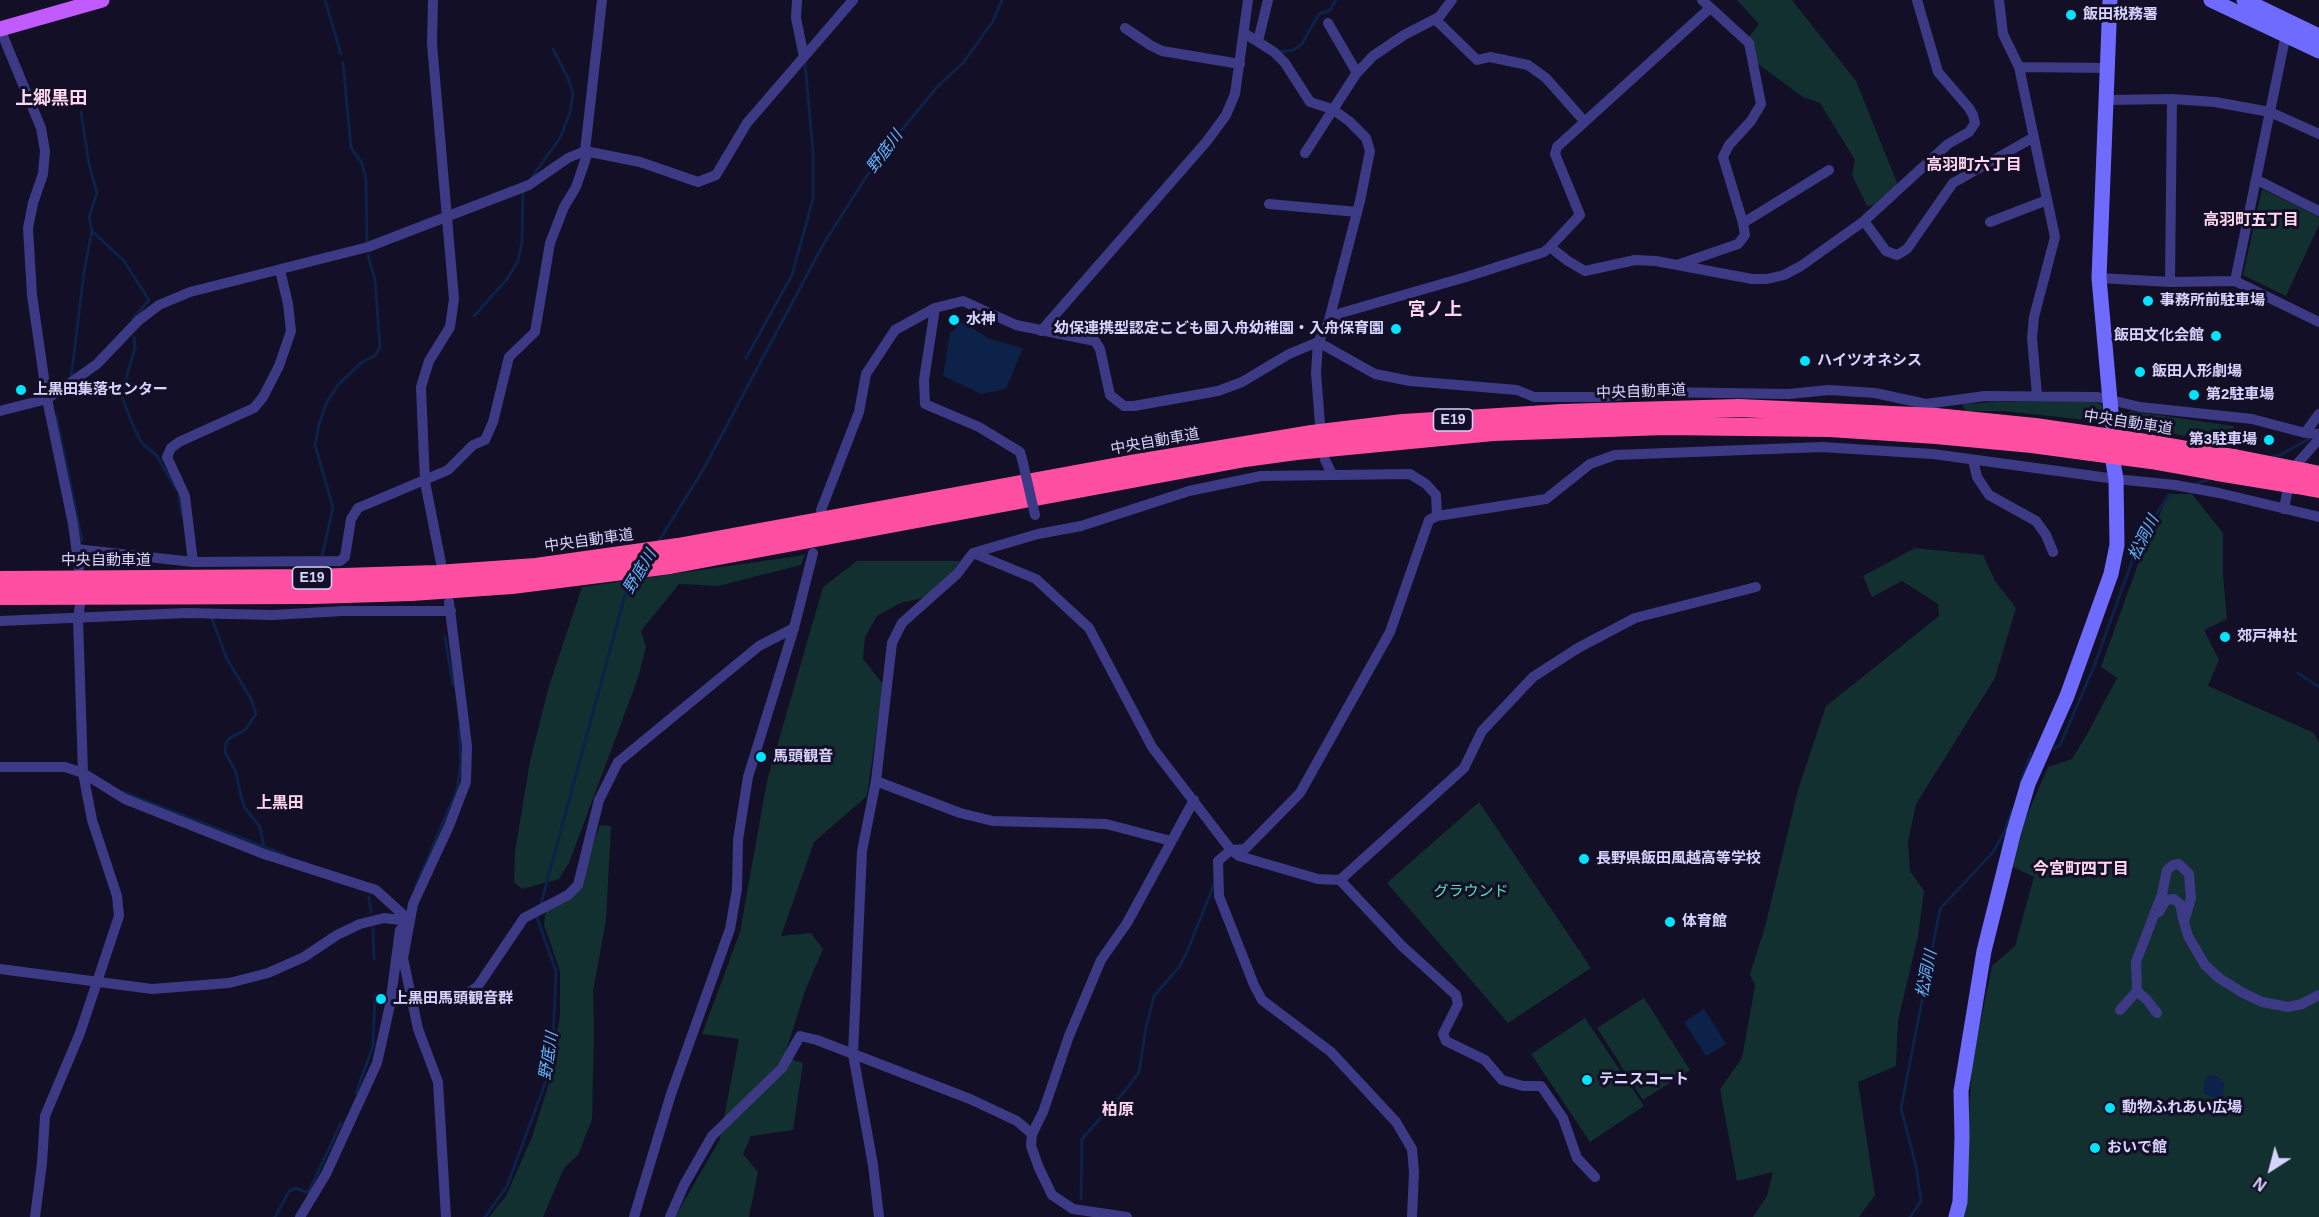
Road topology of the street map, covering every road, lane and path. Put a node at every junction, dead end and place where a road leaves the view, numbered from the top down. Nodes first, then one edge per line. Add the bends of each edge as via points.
1 (102, 0) edge
2 (433, 0) edge
3 (602, 0) edge
4 (797, 0) edge
5 (853, 0) edge
6 (1248, 0) edge
7 (1268, 0) edge
8 (1452, 0) edge
9 (1917, 0) edge
10 (1999, 0) edge
11 (2110, 0) edge
12 (2211, 0) edge
13 (2245, 0) edge
14 (1706, 4) edge
15 (1435, 19) junction
16 (1328, 23) dead end
17 (1125, 28) dead end
18 (0, 29) edge
19 (1244, 33) junction
20 (2286, 34) junction
21 (2319, 36) edge
22 (1258, 41) junction
23 (2319, 51) edge
24 (804, 57) junction
25 (1240, 64) junction
26 (2019, 66) junction
27 (2108, 68) junction
28 (1357, 73) junction
29 (2172, 99) junction
30 (2107, 100) junction
31 (1332, 109) junction
32 (2270, 112) junction
33 (1585, 122) junction
34 (2319, 134) edge
35 (2034, 137) junction
36 (586, 152) junction
37 (1305, 153) dead end
38 (1829, 170) dead end
39 (2257, 180) junction
40 (2047, 200) junction
41 (1269, 204) dead end
42 (1357, 212) junction
43 (2319, 212) edge
44 (447, 215) junction
45 (1863, 221) junction
46 (1990, 222) dead end
47 (1743, 223) junction
48 (1550, 247) junction
49 (1677, 265) junction
50 (280, 270) junction
51 (2098, 278) junction
52 (2235, 281) junction
53 (2170, 282) junction
54 (934, 308) junction
55 (2319, 322) edge
56 (1328, 324) junction
57 (1041, 331) junction
58 (1318, 342) junction
59 (2037, 395) junction
60 (47, 399) junction
61 (2111, 399) junction
62 (0, 411) edge
63 (2319, 414) edge
64 (2112, 423) dead end
65 (1320, 424) dead end
66 (2305, 433) junction
67 (2319, 434) edge
68 (2319, 439) edge
69 (1324, 460) dead end
70 (1973, 460) junction
71 (2113, 462) dead end
72 (1332, 474) junction
73 (2307, 477) edge
74 (2116, 479) junction
75 (425, 482) junction
76 (2319, 489) edge
77 (2284, 509) junction
78 (821, 510) dead end
79 (1437, 516) junction
80 (2319, 517) edge
81 (1038, 534) junction
82 (76, 549) junction
83 (2053, 552) dead end
84 (813, 554) dead end
85 (973, 554) junction
86 (193, 562) junction
87 (441, 563) dead end
88 (79, 568) dead end
89 (0, 580) edge
90 (1756, 587) dead end
91 (0, 596) edge
92 (80, 605) dead end
93 (78, 618) junction
94 (0, 621) edge
95 (794, 627) junction
96 (0, 767) edge
97 (83, 773) junction
98 (876, 781) junction
99 (1194, 800) junction
100 (1171, 841) junction
101 (1231, 850) junction
102 (1340, 880) junction
103 (410, 921) junction
104 (2184, 922) junction
105 (2149, 929) junction
106 (0, 969) edge
107 (98, 980) junction
108 (2137, 992) junction
109 (410, 993) junction
110 (2319, 995) edge
111 (2120, 1010) dead end
112 (2157, 1013) dead end
113 (853, 1054) junction
114 (1032, 1134) junction
115 (1595, 1177) dead end
116 (1073, 1213) edge
117 (35, 1217) edge
118 (300, 1217) edge
119 (446, 1217) edge
120 (634, 1217) edge
121 (670, 1217) edge
122 (879, 1217) edge
123 (1127, 1217) edge
124 (1412, 1217) edge
125 (1956, 1217) edge

1 - 18 main road
2 - 44 street via 432,45
3 - 36 street
4 - 24 street via 796,18
5 - 24 street
6 - 19 street
7 - 22 street
8 - 15 street
9 - 45 street via 1938,72 1969,108 1975,123
10 - 26 street via 2003,34
11 - 27 street
12 - 20 street
13 - 21 street
14 - 33 street
14 - 47 street via 1749,43 1761,104 1724,152
15 - 28 street via 1373,56
15 - 33 street via 1477,60 1490,57 1528,65 1546,78
16 - 28 street
17 - 25 street via 1162,51
18 - 60 street via 41,128 45,151 43,174 28,228 32,295
19 - 22 street
19 - 25 street
20 - 23 street
20 - 32 street
22 - 31 street via 1285,63 1310,102
24 - 36 street via 747,123 716,175 698,182 640,162
25 - 57 street via 1235,94 1218,126
26 - 27 street
26 - 35 street
27 - 30 street
28 - 31 street
29 - 30 street
29 - 32 street
29 - 53 street
30 - 51 street
31 - 37 street
31 - 42 street via 1366,138 1370,151
32 - 34 street
32 - 39 street
33 - 48 street via 1557,147 1555,154 1580,215
35 - 40 street
35 - 45 street via 1953,183 1907,249 1897,255 1886,250
36 - 44 street via 568,158 529,184
36 - 75 street via 576,187 550,243 535,332 508,357 485,440 473,445 448,470
38 - 47 street
39 - 43 street
39 - 52 street
40 - 46 street
40 - 59 street via 2055,237 2034,317
41 - 42 street
42 - 56 street
44 - 50 street via 368,247
44 - 75 street via 454,299 450,327 429,361 421,387
45 - 49 street via 1784,275 1752,279
47 - 49 street via 1745,235 1738,244
48 - 49 street via 1585,271 1635,260
48 - 56 street via 1466,277 1341,313
50 - 60 street via 190,292 159,305 97,364
50 - 86 street via 291,332 263,397 255,408 179,442 167,457 185,496
51 - 53 street
51 - 61 street
52 - 53 street
52 - 55 street
54 - 57 street via 963,301 1016,325
54 - 78 street via 895,330 866,374 860,412
54 - 81 street, bridge via 924,404 979,427 1020,452
56 - 58 street
57 - 58 street via 1095,341 1110,395 1119,404 1134,406 1218,391
58 - 59 street via 1376,374 1410,381 1517,390 1534,397 1660,392 1789,394 1829,390 1875,393 1926,404 1985,396
58 - 65 street
59 - 61 street
60 - 62 street
60 - 82 street
61 - 64 street
61 - 66 street via 2140,407 2252,419
63 - 66 street
66 - 67 street
68 - 77 street via 2290,477
69 - 72 street
70 - 74 street
70 - 79 street via 1822,447 1615,455 1590,464 1546,499
70 - 83 street via 1977,477 1989,495 2036,521
71 - 74 street
72 - 79 street via 1410,474 1436,495
72 - 81 street via 1261,476 1189,491 1081,526
73 - 76 highway, 中央自動車道 / E19
73 - 89 highway, 中央自動車道 / E19, bridge via 2234,458 2154,444 1936,417 1728,408 1505,416 1301,436 678,547 536,567 313,578
73 - 91 highway, 中央自動車道 / E19, bridge via 2218,472 2032,444 1830,428 1664,426 1493,432 1245,458 670,565 512,585 313,595
74 - 77 street via 2197,489
74 - 125 street via 2117,545 2111,574 2067,696 2028,784 1984,951 1960,1091 1960,1202
75 - 86 street via 358,508 351,519 345,557 340,561
75 - 87 street
77 - 80 street
79 - 101 street via 1429,520 1390,632 1300,793 1245,849
81 - 85 street
82 - 86 street
82 - 88 street
84 - 95 street
85 - 98 street via 957,574 902,623 892,643
85 - 99 street via 1036,579 1089,628 1152,747
90 - 102 street via 1635,618 1533,677 1482,731 1464,768
92 - 93 street
93 - 94 street
93 - 97 street
93 - 103 street via 187,613 273,615 450,606 467,746 466,782 413,904
95 - 109 street via 759,646 618,762 598,800 578,885 568,895 524,918 484,980 470,992 460,994
95 - 120 street via 748,777 730,929 671,1094
96 - 97 street via 65,767
97 - 103 street via 125,799 200,829 376,890
97 - 107 street via 119,915
98 - 100 street via 960,813 993,821 1106,824
98 - 113 street via 862,851
99 - 100 street
99 - 101 street
100 - 114 street via 1150,884 1101,960
101 - 102 street via 1239,856 1318,879
101 - 124 street via 1218,861 1219,896 1254,985 1262,1000 1331,1052 1396,1122 1412,1149
102 - 115 street via 1456,995 1458,1004 1443,1034 1446,1041 1485,1060 1502,1080 1541,1086 1563,1118 1577,1158
103 - 107 street via 384,918 360,924 304,957 268,973 229,983 152,989
103 - 109 street via 403,958
103 - 118 street via 400,930 377,1063 326,1174
104 - 105 street via 2180,904 2174,899 2166,900
104 - 105 street via 2191,898 2189,874 2179,864 2167,870
104 - 110 street via 2194,950 2205,965 2243,993 2288,1007
105 - 108 street via 2136,962
106 - 107 street
107 - 117 street via 45,1116
108 - 111 street
108 - 112 street
109 - 119 street via 418,1029 438,1082
113 - 114 street via 970,1099 1017,1121
113 - 121 street via 800,1035 782,1068 712,1136
113 - 122 street
114 - 116 street via 1031,1146 1052,1195
116 - 123 street

